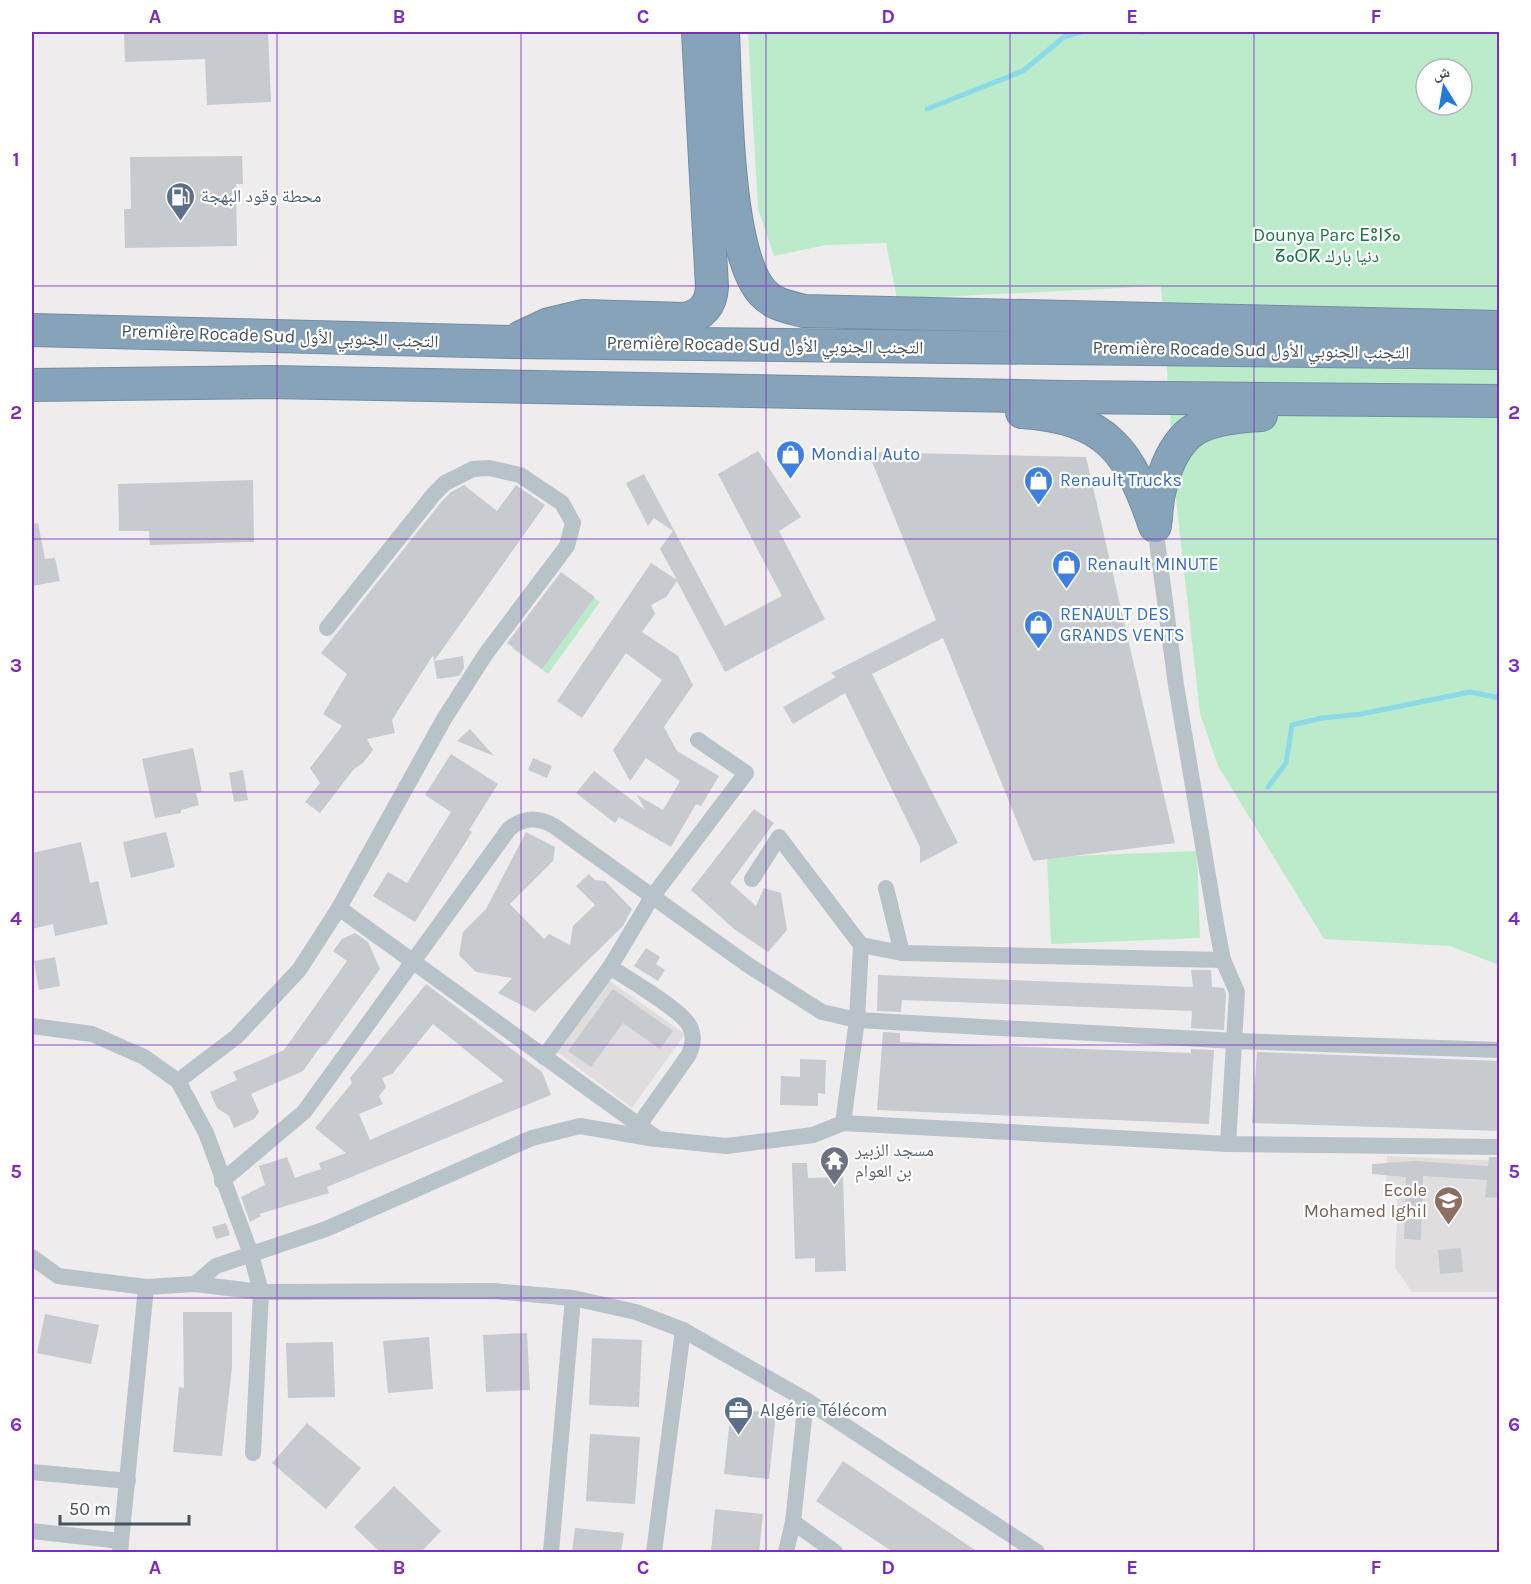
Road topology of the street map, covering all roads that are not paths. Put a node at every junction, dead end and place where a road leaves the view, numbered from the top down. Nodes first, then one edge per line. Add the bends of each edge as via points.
1 (698, 32) edge
2 (723, 32) edge
3 (1500, 327) edge
4 (32, 330) edge
5 (510, 342) junction
6 (1500, 353) edge
7 (32, 384) edge
8 (79, 384) junction
9 (634, 388) junction
10 (32, 394) edge
11 (1500, 401) edge
12 (1500, 410) edge
13 (1155, 525) junction
14 (327, 628) dead end
15 (698, 740) dead end
16 (752, 879) dead end
17 (886, 888) dead end
18 (652, 897) junction
19 (339, 908) junction
20 (861, 945) junction
21 (902, 953) junction
22 (1223, 960) junction
23 (414, 962) junction
24 (610, 967) junction
25 (857, 1020) junction
26 (32, 1026) edge
27 (1236, 1041) junction
28 (1500, 1050) edge
29 (544, 1057) junction
30 (178, 1081) junction
31 (843, 1123) junction
32 (639, 1125) junction
33 (658, 1139) junction
34 (1228, 1144) junction
35 (1500, 1147) edge
36 (222, 1181) junction
37 (251, 1254) junction
38 (32, 1257) edge
39 (195, 1284) junction
40 (146, 1287) junction
41 (261, 1292) junction
42 (573, 1298) junction
43 (683, 1330) junction
44 (806, 1400) junction
45 (254, 1453) dead end
46 (32, 1472) edge
47 (128, 1481) junction
48 (793, 1522) junction
49 (32, 1531) edge
50 (121, 1547) edge
51 (551, 1552) edge
52 (654, 1552) edge
53 (786, 1552) edge
54 (835, 1552) edge
55 (1037, 1552) edge

1 - 5 highway via 712,287 709,302 699,314 685,319 600,315 565,319
2 - 3 highway via 731,185 738,231 753,278 778,305 804,311
4 - 5 highway, Première Rocade Sud التجنب الجنوبي الأول
5 - 6 highway, Première Rocade Sud التجنب الجنوبي الأول
7 - 8 highway
8 - 9 highway via 269,382
8 - 10 highway
9 - 11 highway
9 - 13 highway via 1037,413 1080,422 1124,456 1140,481
12 - 13 highway via 1222,419 1199,427 1178,447 1162,474
13 - 22 street via 1176,685
14 - 19 street via 434,494 458,474 489,468 512,472 562,503 571,516 567,546 485,655 444,719
15 - 18 street via 746,772
16 - 20 street via 779,837
17 - 21 street
18 - 23 street via 554,826 526,819 509,829
18 - 24 street
18 - 25 street via 822,1012
19 - 23 street
19 - 30 street via 299,970 236,1037
20 - 21 street
20 - 25 street
21 - 22 street
22 - 27 street via 1237,992
23 - 29 street
23 - 36 street via 304,1112
24 - 29 street
24 - 32 street via 685,1020 692,1033 688,1056
25 - 27 street
25 - 31 street
26 - 30 street via 92,1034 144,1057
27 - 28 street
27 - 34 street
29 - 32 street
30 - 36 street via 206,1133
31 - 33 street via 813,1135 726,1146
31 - 34 street
32 - 33 street
33 - 37 street via 580,1126 532,1138 326,1229
34 - 35 street
36 - 37 street
37 - 39 street via 216,1266
37 - 41 street
38 - 40 street via 58,1276
39 - 40 street
39 - 41 street
40 - 47 street
41 - 42 street via 493,1291
41 - 45 street
42 - 43 street via 636,1312
42 - 51 street
43 - 44 street
43 - 52 street
44 - 48 street
44 - 55 street
46 - 47 street
47 - 50 street
48 - 53 street
48 - 54 street
49 - 50 street

